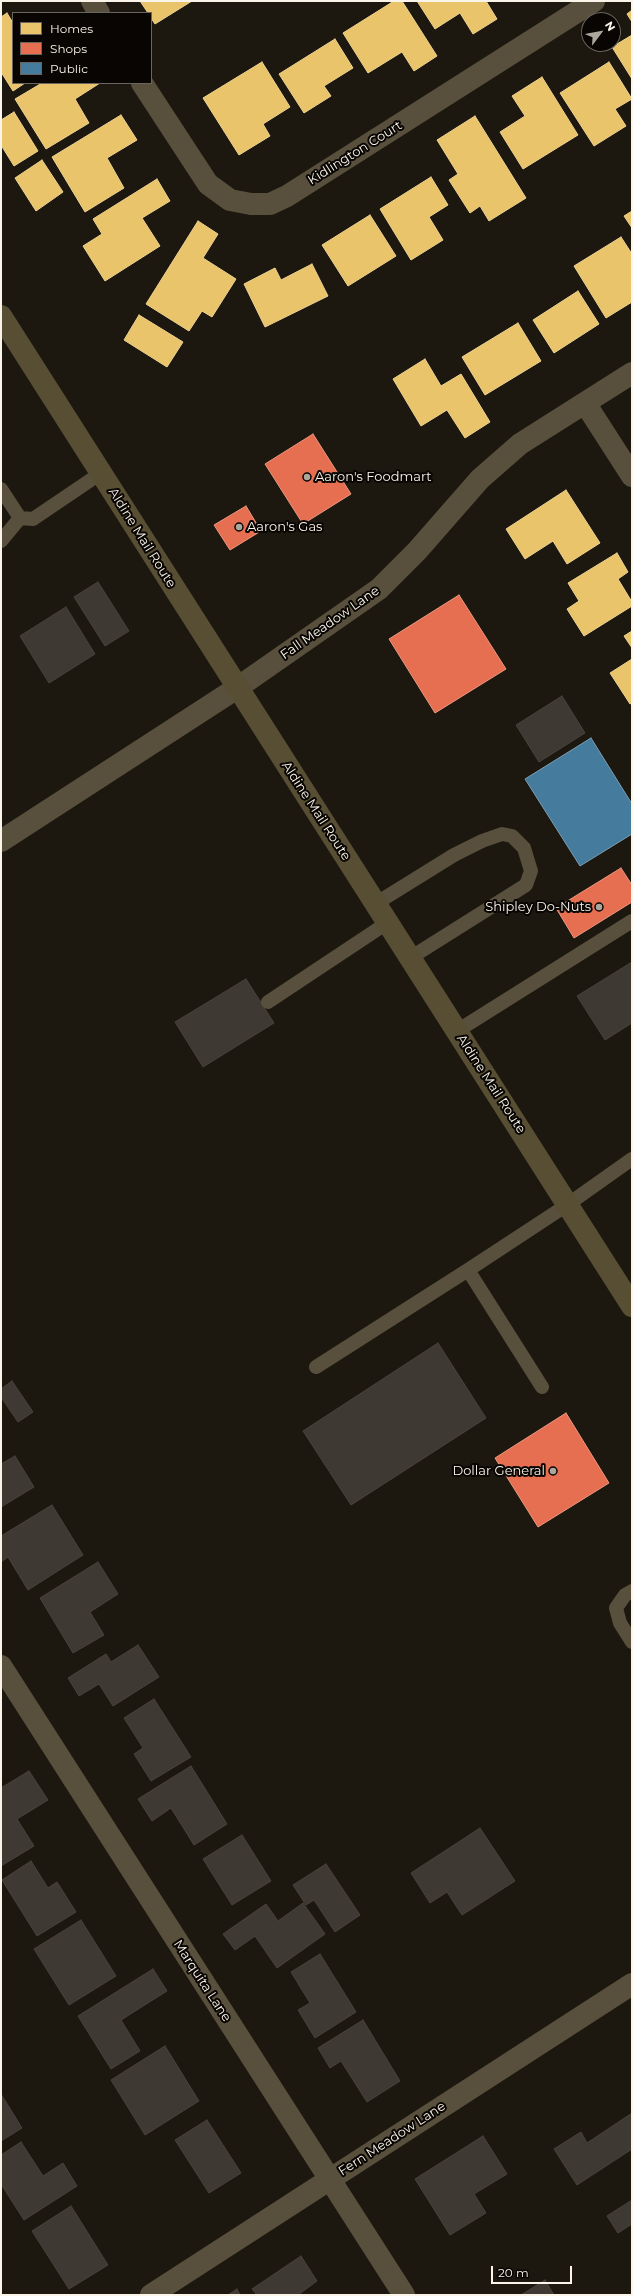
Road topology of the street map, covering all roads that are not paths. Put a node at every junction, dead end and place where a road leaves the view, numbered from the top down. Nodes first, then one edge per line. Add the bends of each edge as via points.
1 (92, 1) edge
2 (594, 1) edge
3 (98, 12) edge
4 (143, 85) edge
5 (1, 316) edge
6 (632, 373) edge
7 (585, 403) junction
8 (101, 473) junction
9 (632, 476) edge
10 (1, 489) edge
11 (20, 518) junction
12 (1, 541) edge
13 (237, 688) junction
14 (1, 840) edge
15 (375, 904) junction
16 (632, 921) edge
17 (387, 923) junction
18 (410, 958) junction
19 (268, 1002) dead end
20 (457, 1031) junction
21 (632, 1159) edge
22 (567, 1205) junction
23 (468, 1270) junction
24 (632, 1306) edge
25 (316, 1367) dead end
26 (542, 1387) dead end
27 (632, 1591) edge
28 (632, 1642) edge
29 (1, 1666) edge
30 (632, 1984) edge
31 (329, 2180) junction
32 (151, 2295) edge
33 (404, 2295) edge

1 - 3 street
2 - 4 street, Kidlington Court via 287,196 270,204 230,200 208,184
5 - 8 main road, Aldine Mail Route
6 - 7 street, Fall Meadow Lane
7 - 9 street
7 - 13 street, Fall Meadow Lane via 520,444 480,479 418,551 379,589
8 - 11 lane via 33,519
8 - 13 main road, Aldine Mail Route
10 - 11 lane
11 - 12 lane
13 - 14 street, Fall Meadow Lane
13 - 15 main road, Aldine Mail Route
15 - 17 main road, Aldine Mail Route
15 - 18 lane via 482,840 502,834 512,836 524,848 531,871 526,885
16 - 20 lane
17 - 18 main road, Aldine Mail Route
17 - 19 lane
18 - 20 main road, Aldine Mail Route
20 - 22 main road, Aldine Mail Route
21 - 22 lane
22 - 23 lane
22 - 24 main road, Aldine Mail Route
23 - 25 lane
23 - 26 lane
27 - 28 lane via 625,1595 616,1608 620,1623
29 - 31 street, Marquita Lane
30 - 31 street, Fern Meadow Lane
31 - 32 street, Fern Meadow Lane
31 - 33 street, Marquita Lane

